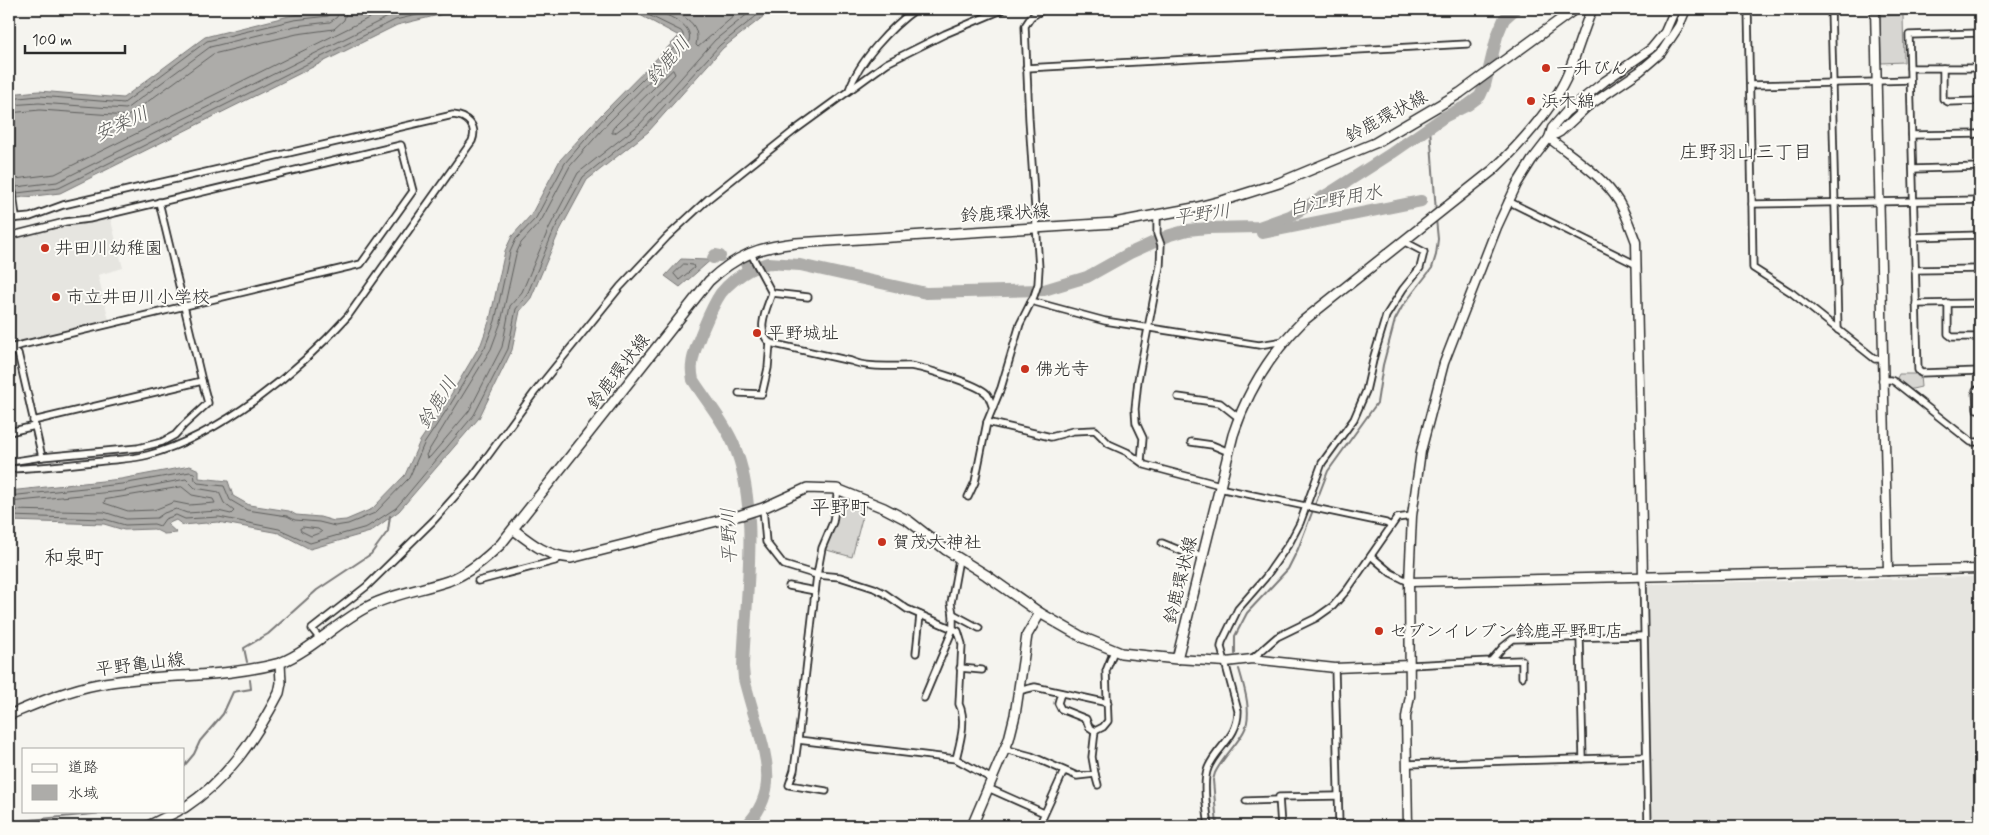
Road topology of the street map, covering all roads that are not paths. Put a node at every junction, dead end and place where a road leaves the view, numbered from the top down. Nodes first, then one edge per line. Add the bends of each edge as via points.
1 (916, 9) edge
2 (1004, 9) edge
3 (1044, 9) edge
4 (1576, 9) edge
5 (1592, 9) edge
6 (1674, 9) edge
7 (1686, 9) edge
8 (1748, 9) edge
9 (1831, 9) edge
10 (1875, 9) edge
11 (1584, 28) junction
12 (1980, 34) edge
13 (1466, 44) dead end
14 (1026, 68) junction
15 (1910, 68) junction
16 (1943, 68) junction
17 (1972, 68) dead end
18 (1910, 80) junction
19 (1876, 82) junction
20 (1832, 84) junction
21 (1750, 85) junction
22 (849, 90) junction
23 (1980, 101) edge
24 (1980, 134) edge
25 (1912, 136) junction
26 (1550, 138) junction
27 (9, 162) edge
28 (1980, 167) edge
29 (1913, 169) junction
30 (1980, 200) edge
31 (1508, 201) junction
32 (159, 202) junction
33 (1913, 202) junction
34 (1834, 203) junction
35 (1880, 203) junction
36 (1752, 204) junction
37 (16, 215) junction
38 (1156, 216) junction
39 (9, 219) edge
40 (1035, 228) junction
41 (1980, 235) edge
42 (9, 236) edge
43 (1914, 236) junction
44 (1403, 241) junction
45 (752, 256) junction
46 (1637, 265) junction
47 (1980, 269) edge
48 (1915, 270) junction
49 (772, 292) junction
50 (808, 297) dead end
51 (1033, 299) junction
52 (1948, 303) junction
53 (1980, 303) edge
54 (1916, 304) junction
55 (184, 306) junction
56 (1148, 328) junction
57 (1838, 330) junction
58 (1980, 336) edge
59 (1284, 341) junction
60 (770, 343) junction
61 (9, 349) edge
62 (1882, 359) junction
63 (1980, 371) edge
64 (1882, 380) junction
65 (202, 381) junction
66 (1976, 390) dead end
67 (739, 393) dead end
68 (1178, 397) dead end
69 (993, 408) junction
70 (1980, 409) edge
71 (1239, 418) junction
72 (987, 422) junction
73 (34, 423) junction
74 (9, 432) edge
75 (1191, 442) dead end
76 (1980, 442) edge
77 (1229, 452) junction
78 (42, 457) junction
79 (9, 462) edge
80 (1141, 462) junction
81 (9, 469) edge
82 (1220, 487) junction
83 (838, 489) junction
84 (968, 497) dead end
85 (1307, 507) junction
86 (763, 508) junction
87 (1412, 516) junction
88 (1391, 526) junction
89 (514, 530) junction
90 (1162, 543) dead end
91 (1203, 556) junction
92 (1371, 556) junction
93 (561, 557) junction
94 (960, 559) junction
95 (1980, 569) edge
96 (1888, 571) junction
97 (817, 575) junction
98 (1643, 576) junction
99 (478, 581) dead end
100 (1409, 582) junction
101 (789, 586) dead end
102 (815, 591) junction
103 (954, 614) junction
104 (1040, 614) junction
105 (920, 615) junction
106 (979, 628) dead end
107 (953, 629) junction
108 (1643, 636) junction
109 (1580, 638) junction
110 (320, 639) junction
111 (1114, 651) junction
112 (916, 653) dead end
113 (1177, 659) junction
114 (1252, 659) junction
115 (1226, 662) junction
116 (1491, 662) junction
117 (280, 664) junction
118 (1410, 665) junction
119 (960, 668) junction
120 (1335, 668) junction
121 (982, 670) dead end
122 (1522, 677) dead end
123 (1018, 691) junction
124 (1060, 693) junction
125 (924, 698) dead end
126 (1108, 703) junction
127 (9, 715) edge
128 (1095, 731) junction
129 (798, 740) junction
130 (1005, 749) junction
131 (1646, 757) junction
132 (956, 759) junction
133 (1583, 759) junction
134 (1407, 764) junction
135 (1064, 771) junction
136 (1095, 774) junction
137 (992, 779) junction
138 (1098, 785) dead end
139 (988, 788) junction
140 (826, 791) dead end
141 (1338, 796) junction
142 (1279, 800) junction
143 (1246, 801) dead end
144 (185, 807) edge
145 (176, 812) edge
146 (1044, 813) junction
147 (148, 826) edge
148 (972, 826) edge
149 (1039, 826) edge
150 (1209, 826) edge
151 (1281, 826) edge
152 (1339, 826) edge
153 (1408, 826) edge
154 (1648, 826) edge

1 - 22 street via 884,38 853,79
2 - 22 street via 887,63
3 - 14 street via 1031,17 1025,26
4 - 11 main road, 鈴鹿環状線 via 1582,15
4 - 38 main road, 鈴鹿環状線 via 1460,93 1375,143 1278,183 1226,200
5 - 11 main road, 鈴鹿環状線
6 - 26 street via 1665,32 1651,50 1566,112 1552,128
7 - 26 street via 1661,53
8 - 21 street
9 - 20 street
10 - 19 street
11 - 44 main road, 鈴鹿環状線 via 1568,75 1510,155
12 - 15 street via 1910,35
13 - 14 street
14 - 40 street
15 - 16 street
15 - 18 street
16 - 17 street
16 - 23 street via 1943,99 1948,102
18 - 19 street
18 - 25 street
19 - 20 street
19 - 35 street
20 - 21 street
20 - 34 street
21 - 36 street
22 - 110 street via 736,175 647,258 588,325 473,476 433,522 367,586 312,629
24 - 25 street
25 - 29 street
26 - 31 street via 1532,160
26 - 46 street via 1602,182 1618,202 1636,242
27 - 37 street
28 - 29 street
29 - 33 street
30 - 33 street
31 - 46 street
31 - 87 street via 1444,363 1421,451
32 - 42 street
32 - 55 street
32 - 55 street via 401,145 413,191 361,264
33 - 35 street
33 - 43 street
34 - 35 street
34 - 36 street
34 - 57 street
35 - 62 street
36 - 57 street via 1752,268 1792,293
37 - 39 street
37 - 81 street via 30,216 63,205 452,116 468,120 474,130 472,141 348,316 328,339 258,397 185,443 147,456
38 - 40 main road, 鈴鹿環状線 via 1114,223
38 - 56 street via 1161,245 1160,266
40 - 45 main road, 鈴鹿環状線 via 796,242 773,245
40 - 51 street via 1039,268
41 - 43 street
43 - 48 street
44 - 59 main road, 鈴鹿環状線 via 1327,300
44 - 85 street via 1424,252 1420,268 1386,316 1360,406 1324,458
45 - 49 street
45 - 89 main road, 鈴鹿環状線 via 738,257 709,281
46 - 98 street
47 - 48 street
48 - 54 street
49 - 50 street
49 - 60 street via 762,325
51 - 56 street via 1098,320
51 - 69 street via 1020,324
52 - 53 street
52 - 54 street
52 - 58 street via 1948,334 1952,337
54 - 63 street via 1918,370 1921,373
55 - 61 street
55 - 65 street
56 - 59 street via 1259,345
56 - 80 street via 1135,408 1136,423 1143,438
57 - 62 street via 1876,359
59 - 71 main road, 鈴鹿環状線 via 1253,388
60 - 67 street via 762,394
60 - 69 street via 857,364 909,366 933,372 980,389 988,396
61 - 73 street via 18,353
62 - 64 street
64 - 76 street via 1895,382 1971,442
64 - 96 street
65 - 73 street
65 - 78 street via 208,403 175,435 162,442 138,448
66 - 70 street via 1977,409
68 - 71 street via 1220,403
69 - 72 street
71 - 77 main road, 鈴鹿環状線
72 - 80 street via 1051,437 1073,431 1096,430 1109,444
72 - 84 street
73 - 74 street
73 - 78 street
75 - 77 street
77 - 82 main road, 鈴鹿環状線
78 - 79 street
80 - 82 street
82 - 85 street
82 - 91 main road, 鈴鹿環状線
83 - 86 main road via 807,488
83 - 94 main road via 908,521
83 - 97 street via 833,522 822,548
85 - 88 street
85 - 115 street via 1290,542 1232,618 1221,647
86 - 93 main road via 571,558
86 - 97 street via 766,542 784,565
87 - 88 street via 1397,518
87 - 100 street
88 - 92 street
89 - 93 main road via 543,551
89 - 110 main road, 鈴鹿環状線 via 468,571 372,605
90 - 91 street
91 - 113 main road, 鈴鹿環状線
92 - 100 street via 1391,573
92 - 114 street via 1333,606 1277,637
93 - 99 street
94 - 103 street via 951,603
94 - 104 main road
95 - 96 street
96 - 98 street
97 - 102 street
97 - 105 street via 840,577 874,588
98 - 100 street
98 - 108 street
100 - 118 street
101 - 102 street
102 - 129 street
103 - 106 street
103 - 107 street
104 - 111 main road
104 - 123 main road via 1027,635
105 - 107 street
105 - 112 street
107 - 119 street via 958,631 962,644
107 - 125 street
108 - 109 street
108 - 131 street
109 - 116 street via 1513,638
109 - 133 street
110 - 117 main road, 鈴鹿環状線
111 - 113 main road
111 - 126 street via 1106,671
113 - 115 street
114 - 115 street
114 - 120 street
115 - 150 street via 1238,719 1236,728 1211,762 1206,776
116 - 118 street
116 - 122 street via 1522,660
117 - 127 main road, 平野亀山線 via 258,669 100,684 76,689
117 - 144 main road via 279,693 248,748 222,778
118 - 120 street
118 - 134 street
119 - 121 street
119 - 132 street via 959,704 963,722
120 - 141 street
123 - 124 street via 1034,687
123 - 130 main road
124 - 126 street
124 - 128 street via 1058,702 1061,710 1086,719
126 - 128 street via 1108,721
128 - 136 street via 1092,757
129 - 132 street
129 - 140 street via 789,785
130 - 135 street via 1031,756
130 - 137 main road
131 - 133 street
131 - 154 street
132 - 137 street
133 - 134 street
134 - 153 street
135 - 136 street via 1077,776
135 - 146 street
136 - 138 street
137 - 139 main road
139 - 146 street
139 - 148 main road
141 - 142 street via 1279,797
141 - 152 street
142 - 143 street
142 - 151 street
145 - 147 main road
146 - 149 street

